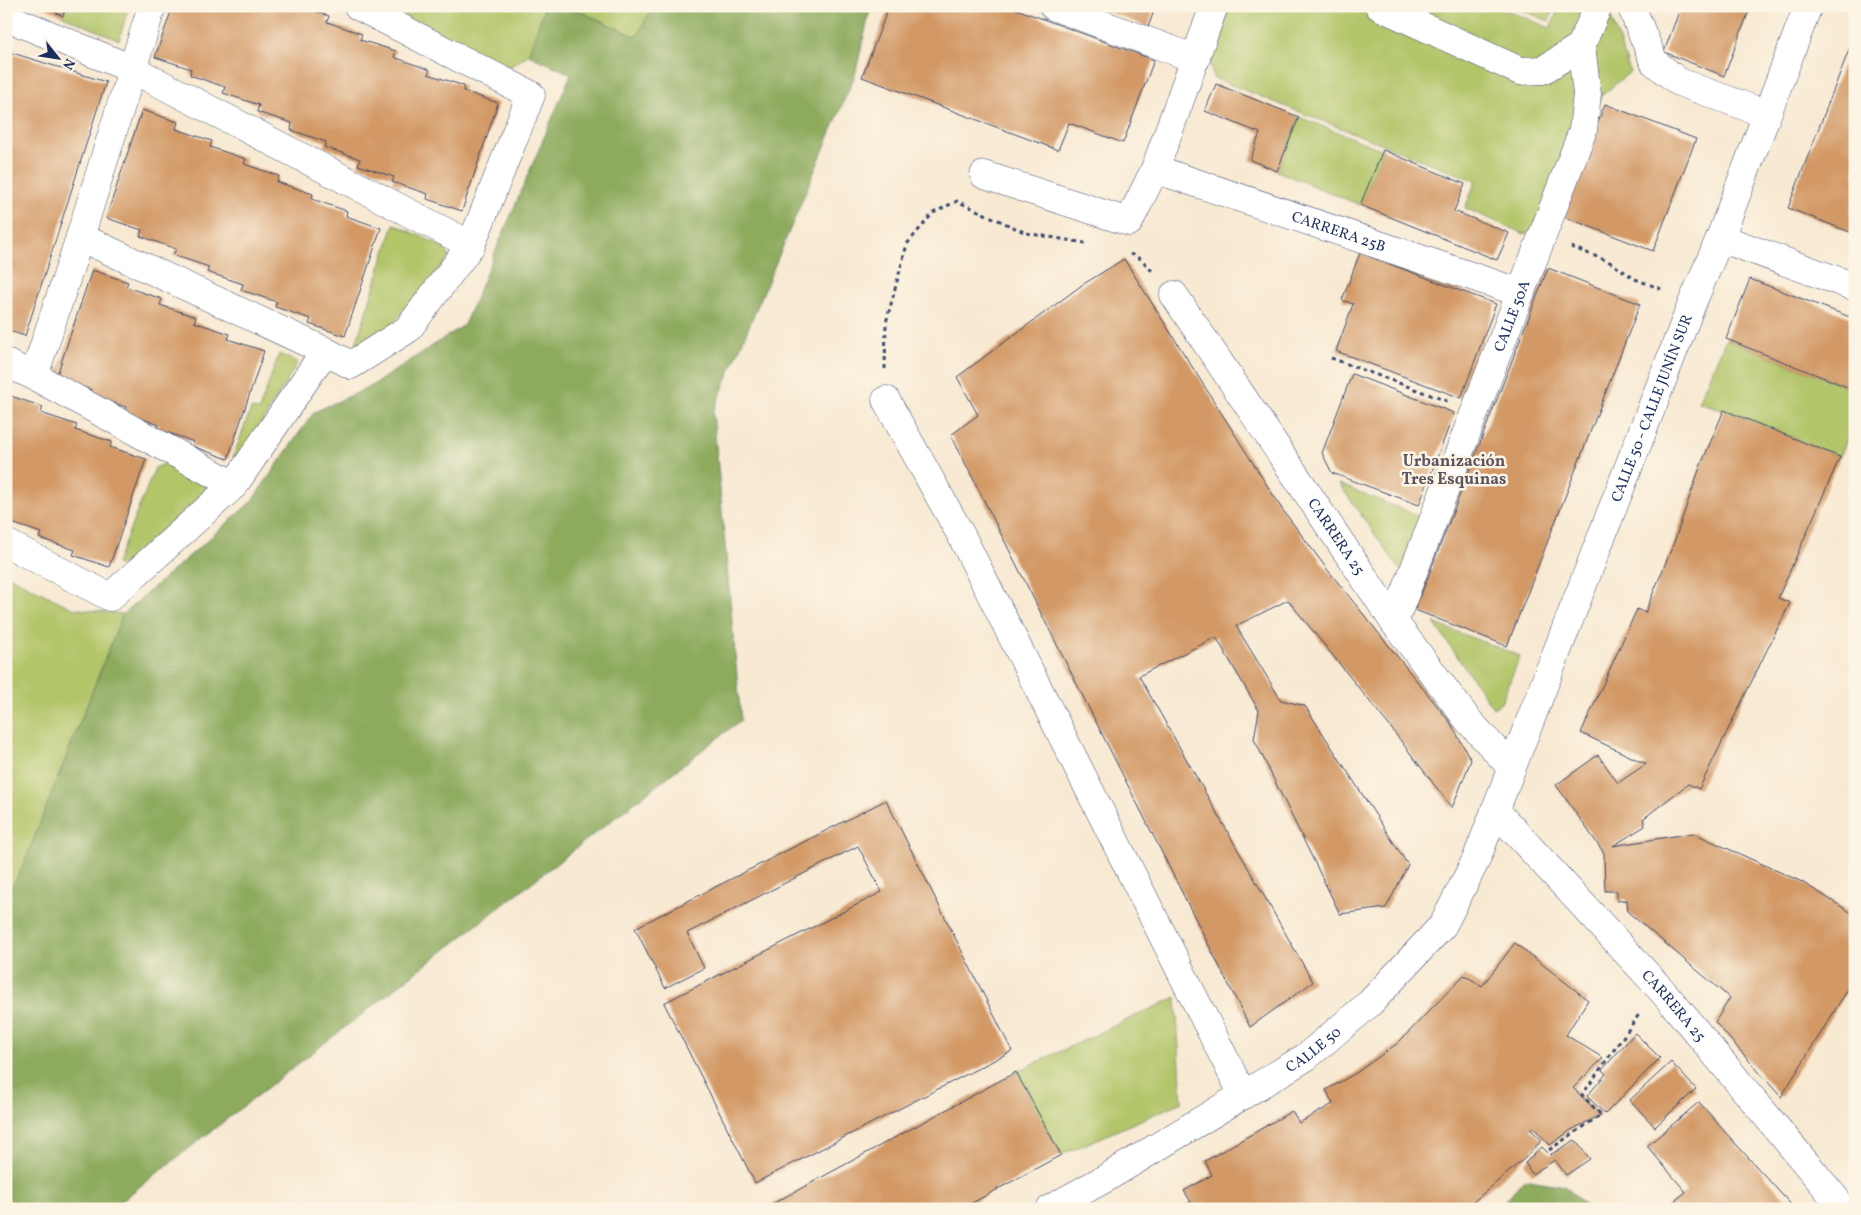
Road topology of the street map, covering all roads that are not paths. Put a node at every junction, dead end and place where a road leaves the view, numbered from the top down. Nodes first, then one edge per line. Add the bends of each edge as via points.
1 (152, 6) edge
2 (358, 6) edge
3 (1053, 6) edge
4 (1214, 6) edge
5 (1379, 6) edge
6 (1598, 6) edge
7 (1631, 6) edge
8 (1808, 6) edge
9 (6, 18) edge
10 (1581, 46) junction
11 (1196, 59) junction
12 (132, 68) junction
13 (1766, 114) junction
14 (1155, 168) junction
15 (984, 175) dead end
16 (80, 237) junction
17 (1720, 238) junction
18 (471, 245) junction
19 (1855, 287) edge
20 (1522, 293) junction
21 (1174, 295) dead end
22 (325, 351) junction
23 (6, 363) edge
24 (34, 376) junction
25 (886, 400) road end
26 (234, 485) junction
27 (6, 543) edge
28 (1394, 622) junction
29 (1511, 767) junction
30 (1495, 810) junction
31 (1243, 1095) junction
32 (1050, 1209) edge
33 (1844, 1209) edge

1 - 12 street
2 - 18 street via 530,95
3 - 11 street
4 - 11 street
5 - 10 street via 1520,71 1543,70
6 - 10 street
7 - 13 street via 1654,62 1679,82
8 - 13 street, CALLE 50 - CALLE JUNÍN SUR
9 - 12 street
10 - 20 street, CALLE 50A via 1587,94 1583,130
11 - 14 street
12 - 16 street
12 - 18 street
13 - 17 street, CALLE 50 - CALLE JUNÍN SUR
14 - 15 street via 1129,222
14 - 20 street, CARRERA 25B
16 - 22 street
16 - 24 street
17 - 19 street
17 - 29 street, CALLE 50 - CALLE JUNÍN SUR
18 - 22 street via 408,329 351,365
20 - 28 street, CALLE 50A
21 - 28 street, CARRERA 25
22 - 26 street
23 - 24 street
24 - 26 street
25 - 31 street via 961,535
26 - 27 street via 110,597
28 - 29 street, CARRERA 25 via 1468,720
29 - 30 street, CALLE 50 - CALLE JUNÍN SUR
30 - 31 street, CALLE 50 via 1476,860 1443,925 1370,1003 1306,1057
30 - 33 street, CARRERA 25 via 1665,994
31 - 32 street, CALLE 50

